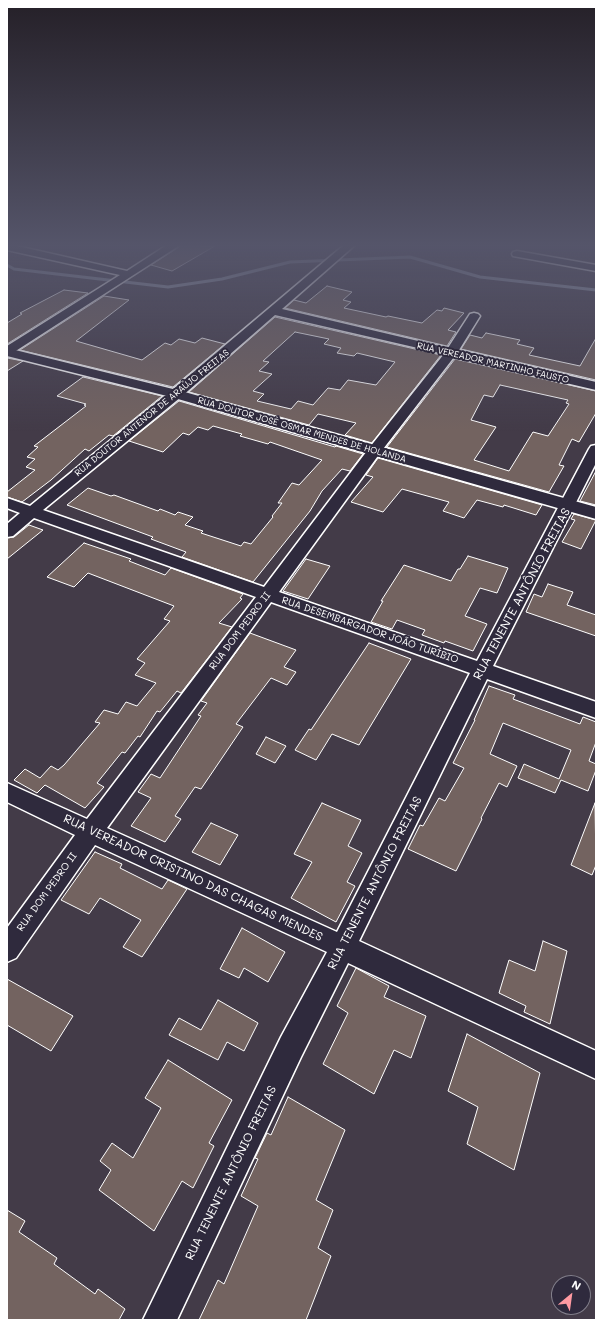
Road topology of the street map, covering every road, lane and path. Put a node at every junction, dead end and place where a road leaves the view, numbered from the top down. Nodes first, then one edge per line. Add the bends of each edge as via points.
1 (79, 307) edge
2 (279, 307) edge
3 (274, 311) junction
4 (474, 316) dead end
5 (7, 352) edge
6 (451, 353) junction
7 (596, 386) edge
8 (176, 394) junction
9 (596, 449) edge
10 (375, 450) junction
11 (7, 503) edge
12 (568, 505) junction
13 (31, 512) junction
14 (596, 513) edge
15 (7, 532) edge
16 (267, 595) junction
17 (482, 669) junction
18 (596, 710) edge
19 (7, 792) edge
20 (91, 832) junction
21 (343, 946) junction
22 (7, 949) edge
23 (596, 1065) edge
24 (160, 1320) edge

1 - 5 street
2 - 3 street, RUA DOUTOR ANTENOR DE ARAÚJO FREITAS
3 - 6 street, RUA VEREADOR MARTINHO FAUSTO
3 - 8 street, RUA DOUTOR ANTENOR DE ARAÚJO FREITAS
4 - 6 street, RUA DOM PEDRO II
5 - 8 street, RUA DOUTOR JOSÉ OSMAR MENDES DE HOLANDA
6 - 7 street, RUA VEREADOR MARTINHO FAUSTO
6 - 10 street, RUA DOM PEDRO II
8 - 10 street, RUA DOUTOR JOSÉ OSMAR MENDES DE HOLANDA
8 - 13 street, RUA DOUTOR ANTENOR DE ARAÚJO FREITAS
9 - 12 street, RUA TENENTE ANTÔNIO FREITAS
10 - 12 street, RUA DOUTOR JOSÉ OSMAR MENDES DE HOLANDA
10 - 16 street, RUA DOM PEDRO II
11 - 13 street, RUA DESEMBARGADOR JOÃO TURÍBIO
12 - 14 street, RUA DOUTOR JOSÉ OSMAR MENDES DE HOLANDA
12 - 17 street, RUA TENENTE ANTÔNIO FREITAS
13 - 15 street, RUA DOUTOR ANTENOR DE ARAÚJO FREITAS
13 - 16 street, RUA DESEMBARGADOR JOÃO TURÍBIO
16 - 17 street, RUA DESEMBARGADOR JOÃO TURÍBIO
16 - 20 street, RUA DOM PEDRO II
17 - 18 street, RUA DESEMBARGADOR JOÃO TURÍBIO
17 - 21 street, RUA TENENTE ANTÔNIO FREITAS
19 - 20 street, RUA VEREADOR CRISTINO DAS CHAGAS MENDES
20 - 21 street, RUA VEREADOR CRISTINO DAS CHAGAS MENDES
20 - 22 street, RUA DOM PEDRO II
21 - 23 street, RUA VEREADOR CRISTINO DAS CHAGAS MENDES
21 - 24 street, RUA TENENTE ANTÔNIO FREITAS via 291,1047

